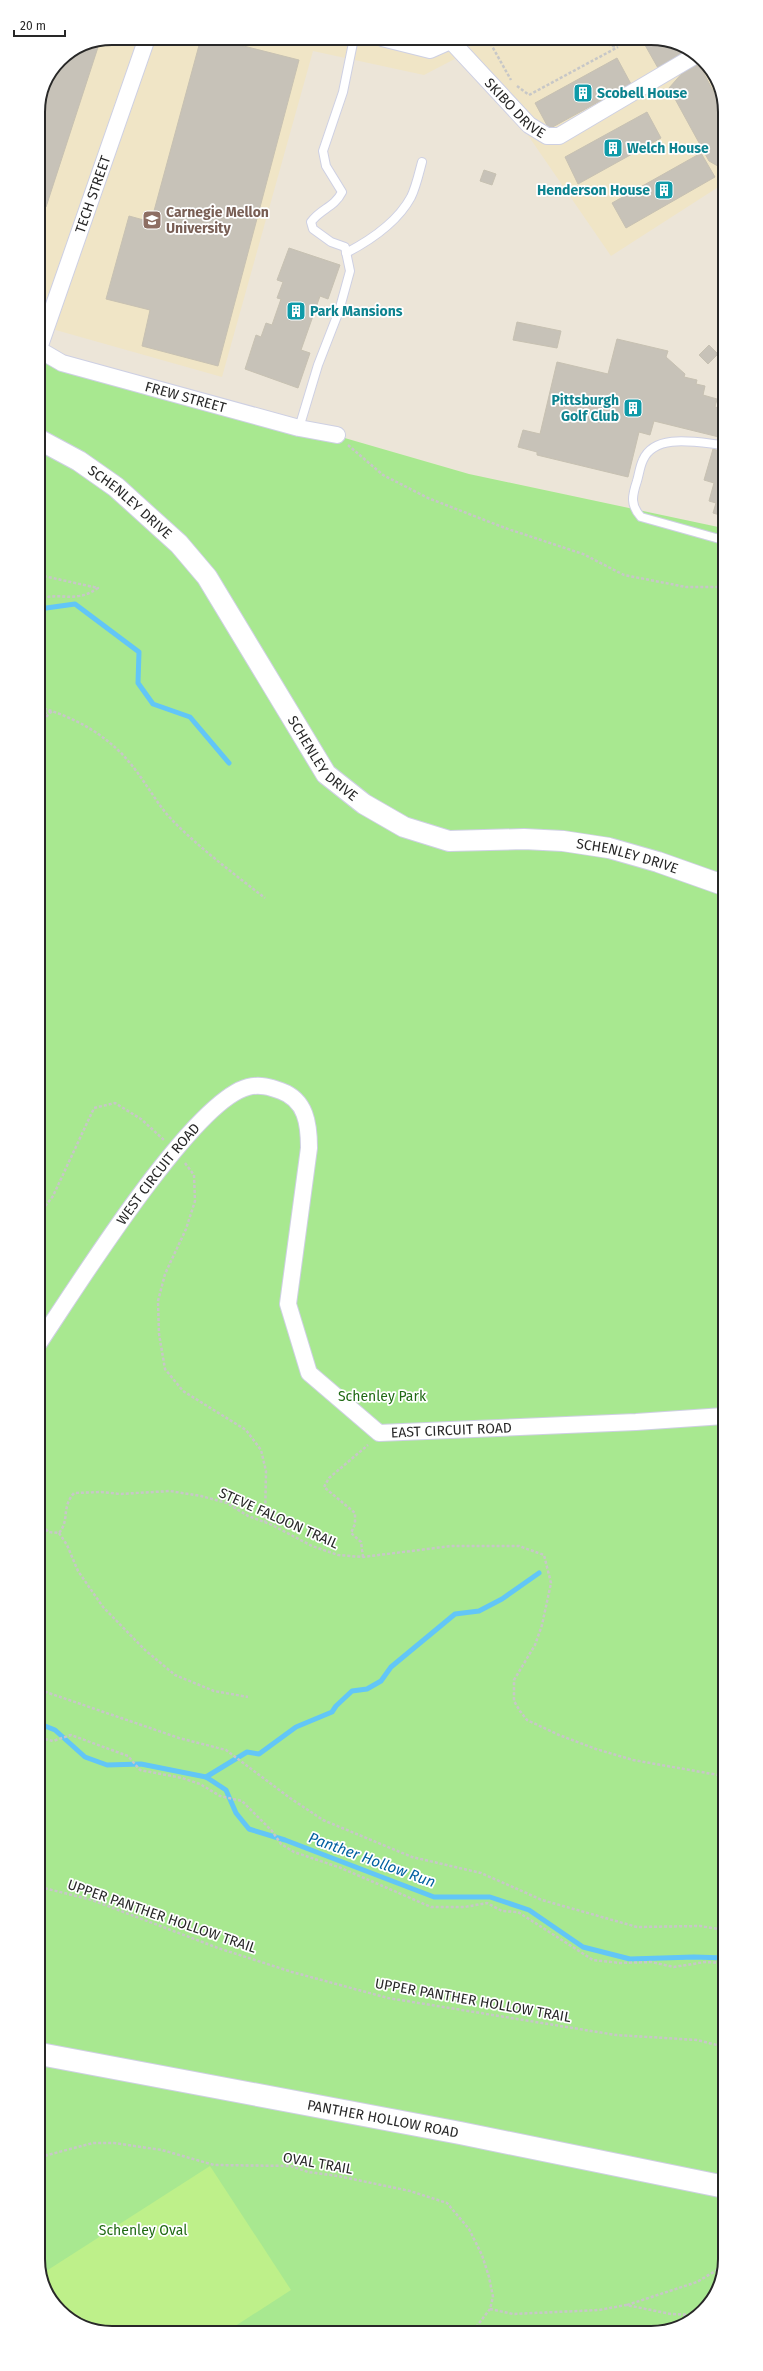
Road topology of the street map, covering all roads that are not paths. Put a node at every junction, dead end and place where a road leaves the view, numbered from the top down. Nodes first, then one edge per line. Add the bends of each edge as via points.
1 (145, 45) edge
2 (353, 45) edge
3 (410, 45) edge
4 (442, 45) edge
5 (458, 45) edge
6 (691, 58) edge
7 (422, 162) dead end
8 (346, 253) junction
9 (45, 329) edge
10 (45, 353) edge
11 (299, 428) junction
12 (337, 435) road end
13 (45, 443) edge
14 (718, 445) edge
15 (718, 539) edge
16 (718, 882) edge
17 (309, 1125) joint
18 (45, 1335) edge
19 (718, 1416) edge
20 (45, 2055) edge
21 (718, 2186) edge

1 - 9 street, TECH STREET
2 - 8 lane via 343,92 324,151 326,166 342,192 337,203 315,215 311,222 313,229 331,242 345,247
3 - 4 street via 430,50
5 - 6 street, SKIBO DRIVE via 529,125 547,136 558,136
7 - 8 lane via 411,197 395,219 369,241
8 - 11 lane via 350,271
10 - 11 street, FREW STREET via 62,363
11 - 12 street, FREW STREET
13 - 16 street, SCHENLEY DRIVE via 79,461 116,487 179,544 207,577 326,774 364,804 404,827 449,841 524,838 571,842 623,852
14 - 15 lane via 678,441 663,443 651,450 643,459 632,498 634,509 641,517
17 - 18 street, WEST CIRCUIT ROAD via 302,1106 284,1092 266,1085 248,1087 229,1097 175,1150 106,1243
17 - 19 street, EAST CIRCUIT ROAD via 309,1148 288,1304 309,1373 379,1433
20 - 21 main road, PANTHER HOLLOW ROAD via 460,2133

